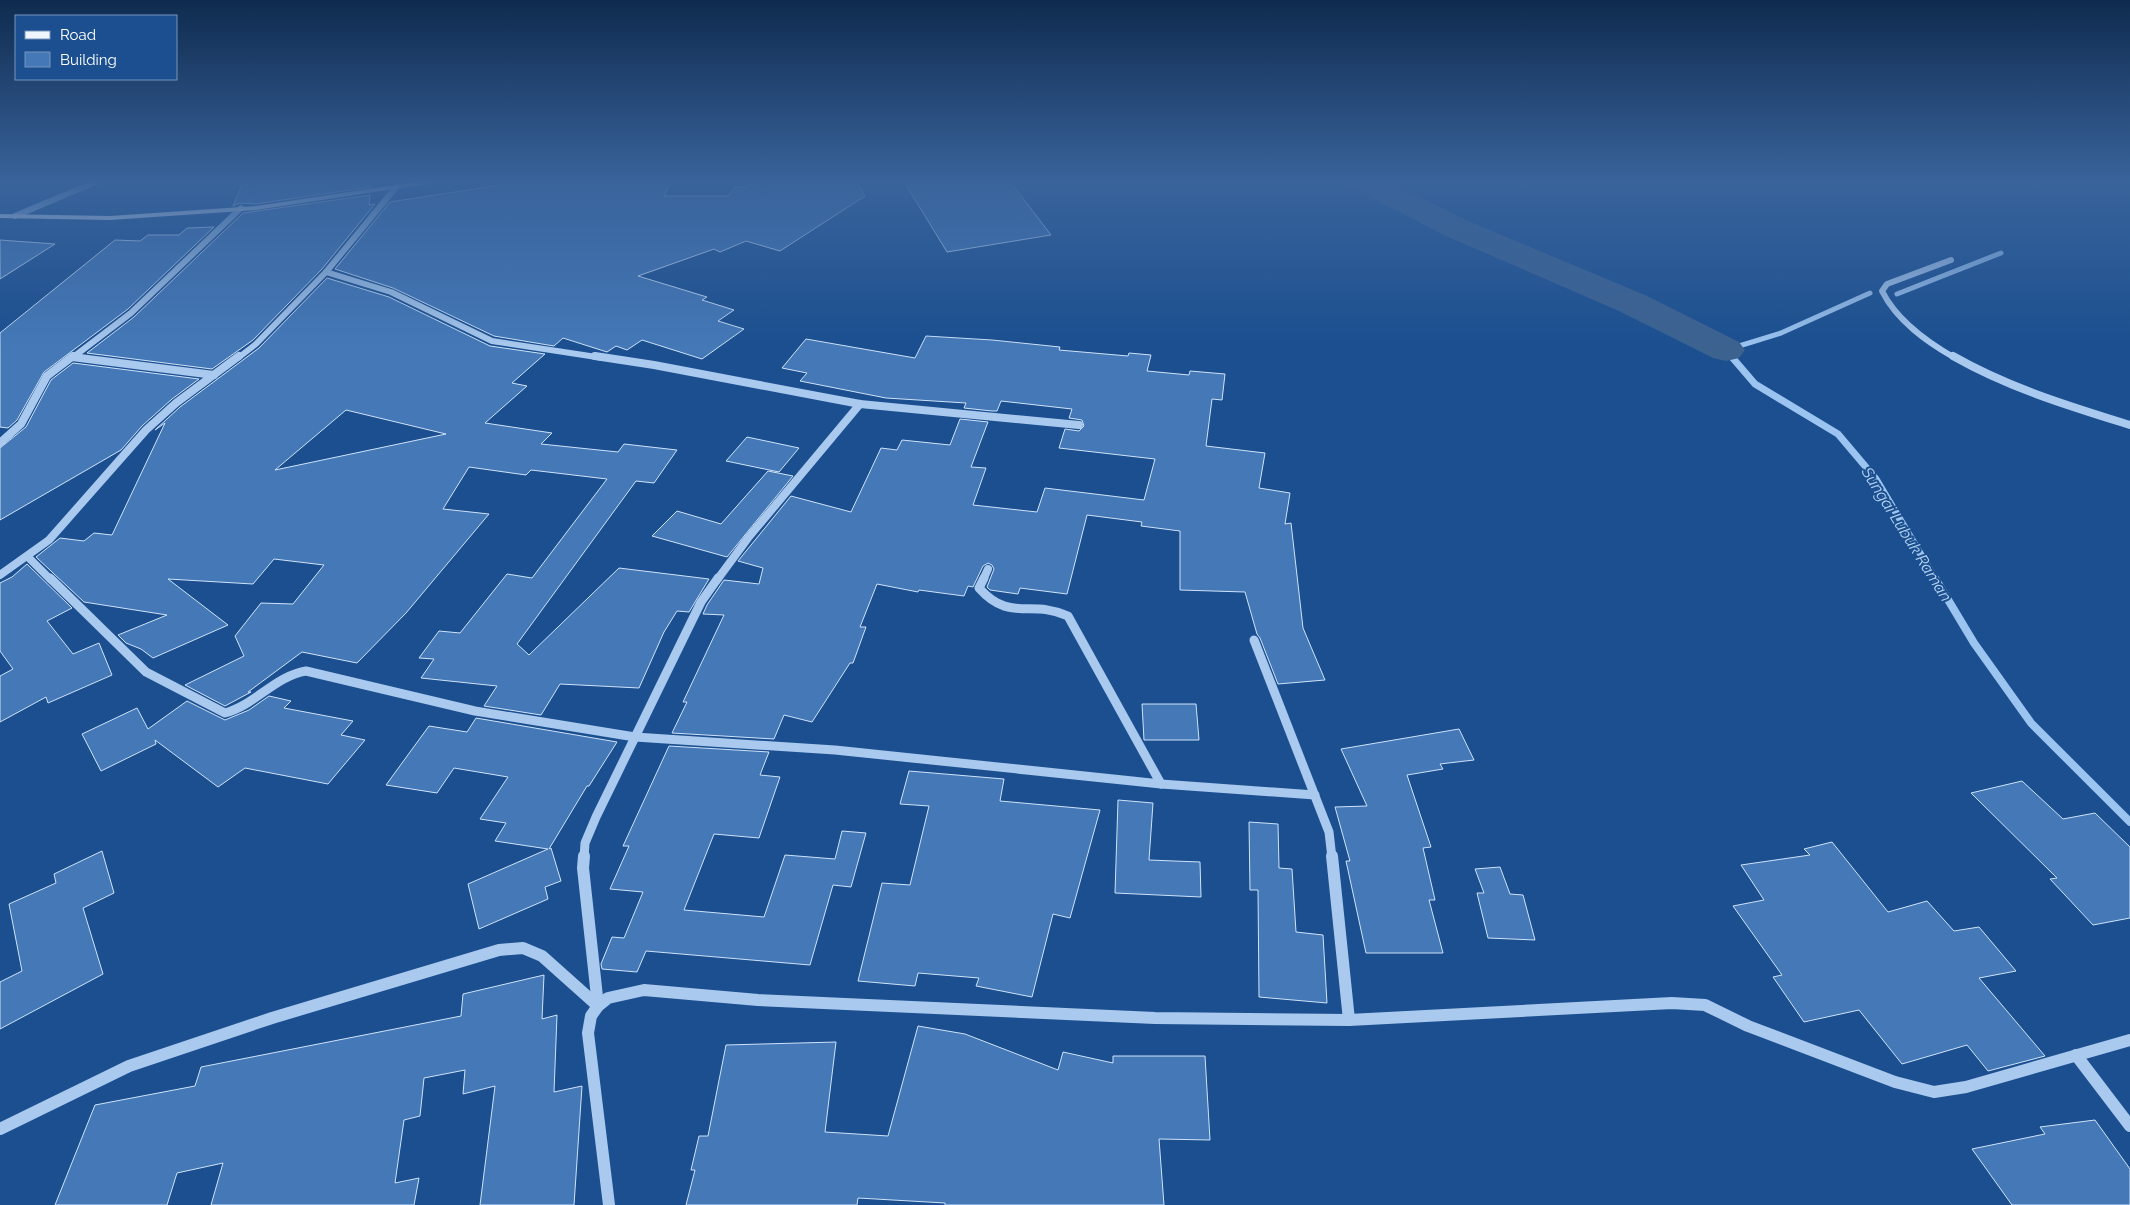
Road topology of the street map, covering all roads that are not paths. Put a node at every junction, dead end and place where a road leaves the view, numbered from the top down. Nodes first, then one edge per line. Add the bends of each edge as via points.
1 (211, 236) edge
2 (356, 236) edge
3 (1951, 260) dead end
4 (326, 272) junction
5 (72, 357) junction
6 (214, 375) junction
7 (860, 404) junction
8 (1079, 425) dead end
9 (2130, 425) edge
10 (0, 443) edge
11 (28, 557) junction
12 (988, 569) dead end
13 (0, 575) edge
14 (1254, 640) dead end
15 (635, 737) junction
16 (1161, 784) junction
17 (1315, 795) junction
18 (598, 1006) junction
19 (1349, 1020) junction
20 (2130, 1040) edge
21 (2076, 1055) junction
22 (2130, 1126) edge
23 (0, 1129) edge
24 (609, 1205) edge

1 - 5 street via 131,313
2 - 4 street
3 - 9 street via 1887,284 1882,291 1887,303 1912,328 1946,353 1995,380
4 - 6 street via 256,344
4 - 7 street via 391,292 492,342 654,365
5 - 6 street
5 - 10 street via 47,376 21,424
6 - 11 street via 146,430 49,540
7 - 8 street
7 - 15 street via 748,538 701,602
11 - 13 street
11 - 15 street via 146,672 225,713 248,706 290,674 306,671 476,711
12 - 16 street via 979,588 996,604 1019,610 1044,607 1068,616
14 - 17 street
15 - 16 street via 834,750
15 - 18 street via 585,843 583,868
16 - 17 street
17 - 19 street via 1329,832
18 - 19 street via 620,994 644,990 758,1000 1155,1018
18 - 23 street via 542,956 523,948 499,950 272,1018 129,1066
18 - 24 street via 591,1016 588,1033
19 - 21 street via 1672,1002 1705,1006 1748,1026 1895,1082 1934,1092 1966,1088
20 - 21 street
21 - 22 street

